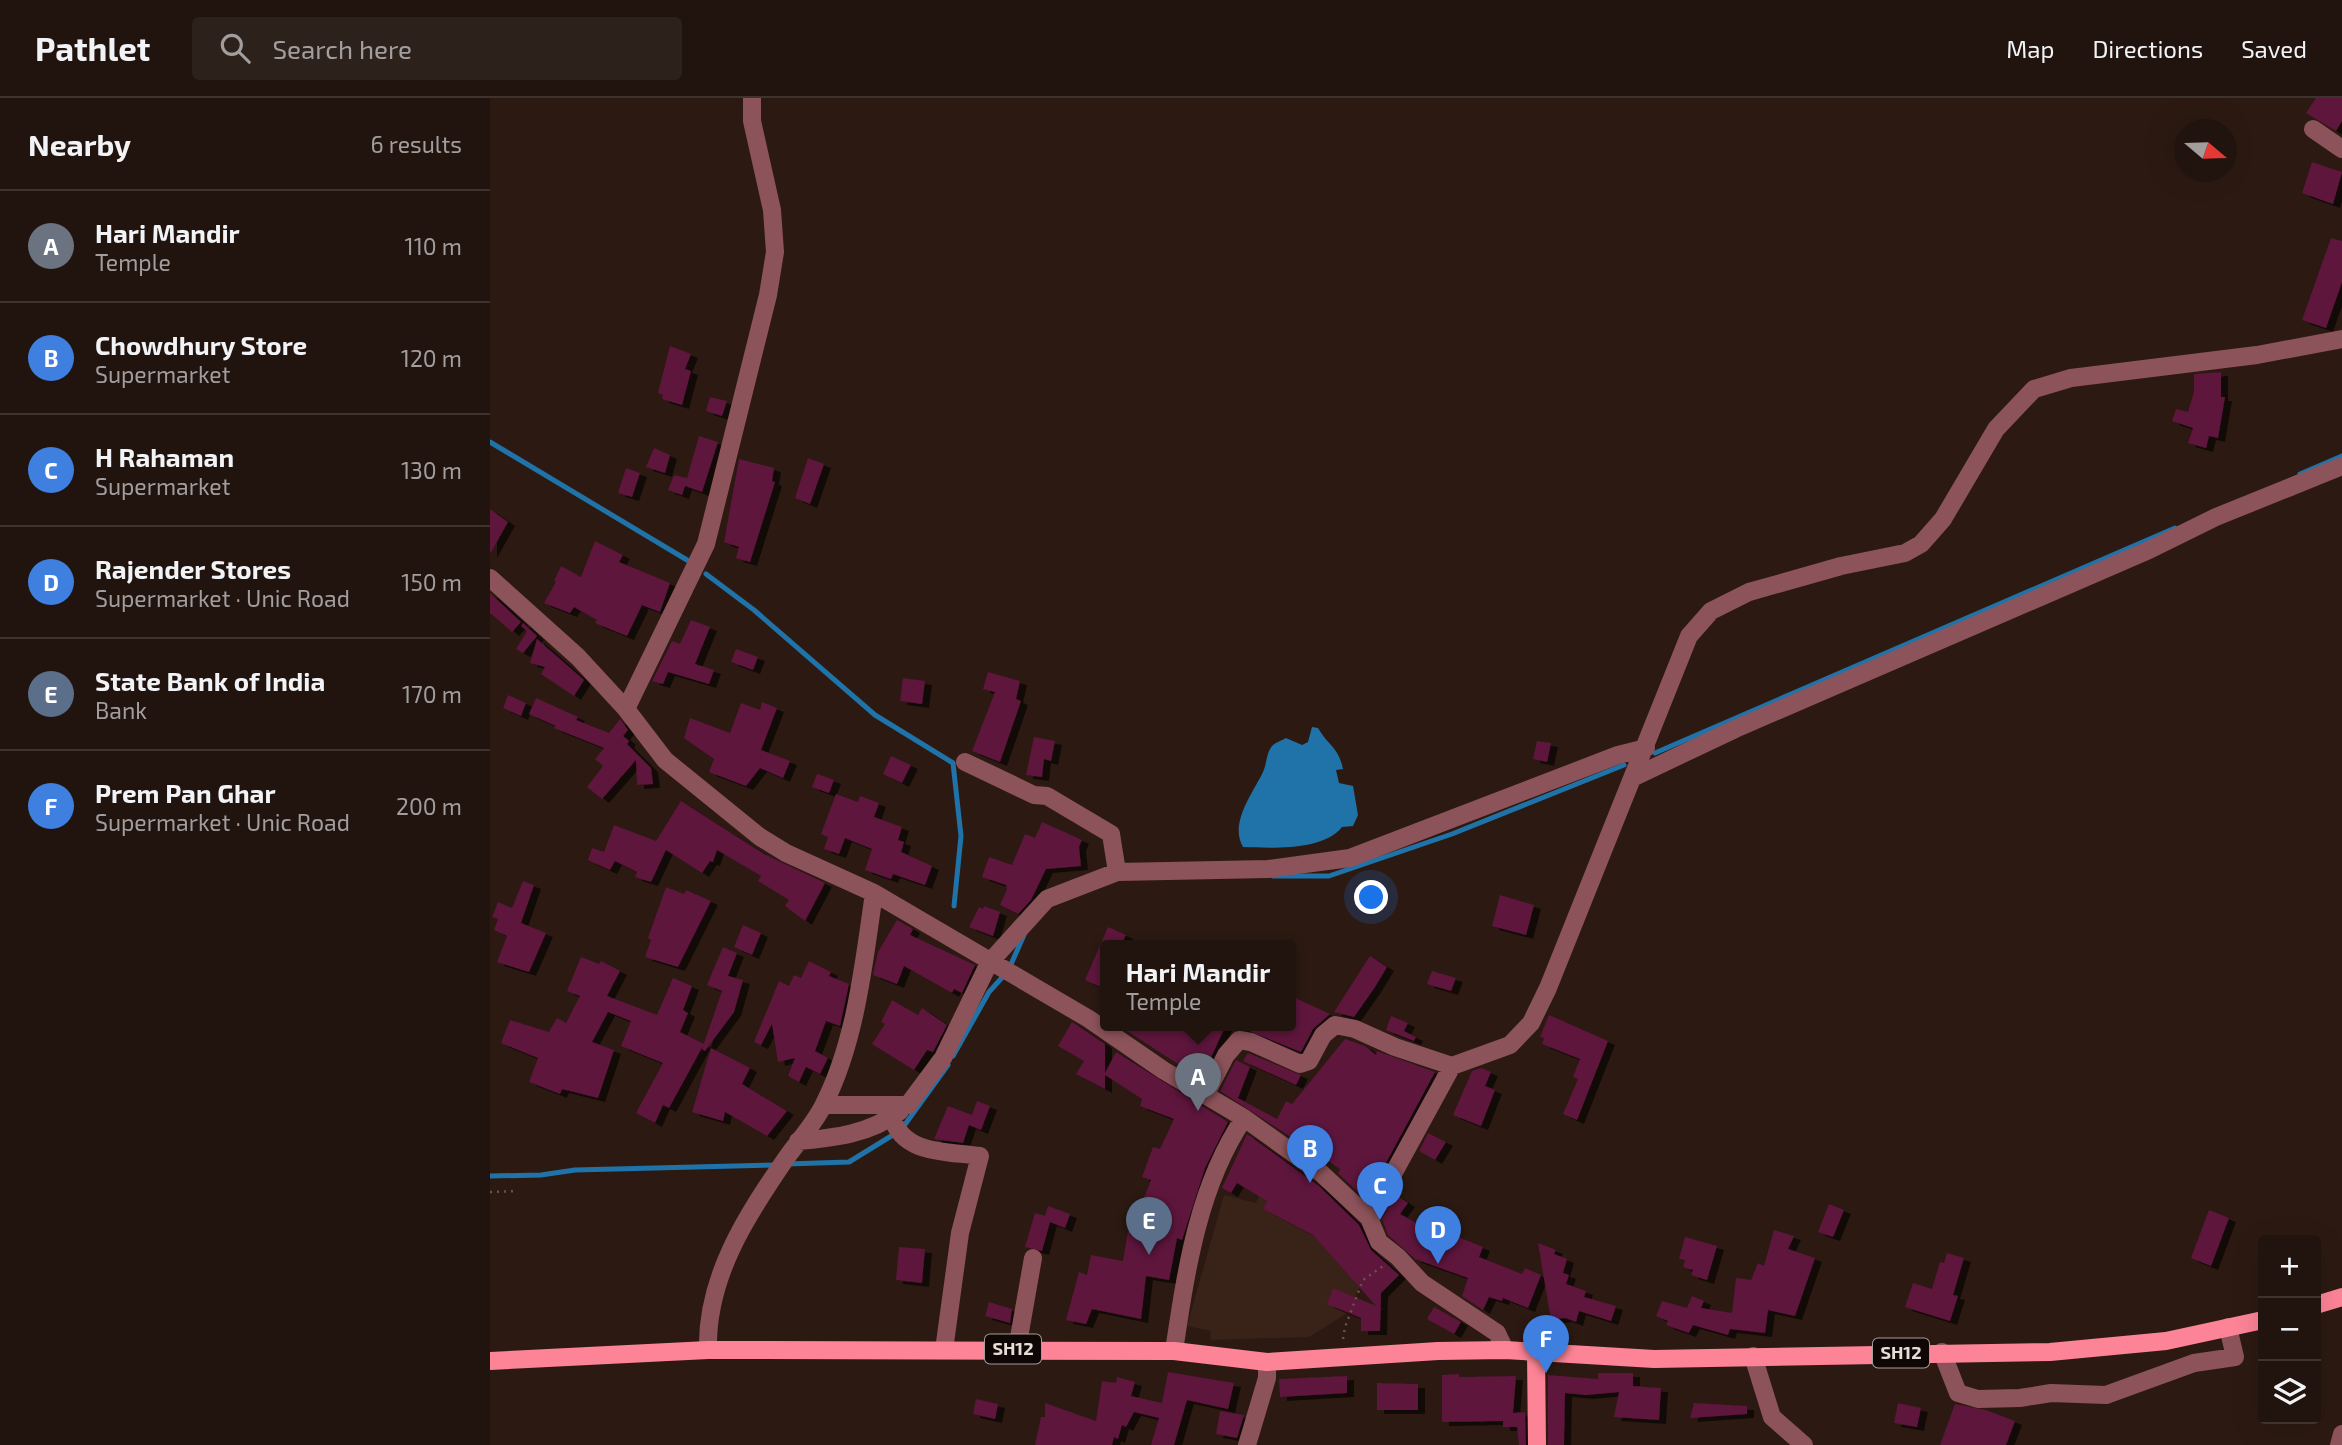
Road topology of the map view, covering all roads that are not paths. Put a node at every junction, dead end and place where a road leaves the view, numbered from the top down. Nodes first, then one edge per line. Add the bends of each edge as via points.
1 (752, 98) edge
2 (2314, 129) dead end
3 (2342, 149) edge
4 (2342, 339) edge
5 (2342, 466) edge
6 (490, 578) edge
7 (626, 709) junction
8 (1646, 747) junction
9 (965, 762) dead end
10 (1634, 777) junction
11 (1117, 872) junction
12 (874, 893) junction
13 (989, 963) junction
14 (1100, 1028) edge
15 (1104, 1031) edge
16 (1452, 1066) junction
17 (1206, 1094) junction
18 (824, 1105) junction
19 (908, 1105) junction
20 (1244, 1118) junction
21 (897, 1128) junction
22 (798, 1142) junction
23 (1369, 1218) junction
24 (1033, 1258) dead end
25 (2342, 1297) edge
26 (2321, 1303) edge
27 (2258, 1321) edge
28 (2228, 1327) junction
29 (1017, 1349) junction
30 (708, 1350) junction
31 (944, 1350) junction
32 (1505, 1350) junction
33 (1174, 1351) junction
34 (1942, 1352) junction
35 (1536, 1353) junction
36 (1753, 1356) junction
37 (490, 1361) edge
38 (1267, 1362) junction
39 (2342, 1434) edge
40 (1247, 1445) edge
41 (1537, 1445) edge
42 (1804, 1445) edge
43 (2339, 1445) edge

1 - 7 street via 752,121 773,220 775,252 768,295 706,544
2 - 3 street
4 - 8 street via 2257,355 2071,378 2034,388 1996,429 1943,519 1921,544 1905,553 1749,592 1711,611 1689,636
5 - 10 street via 2216,517
6 - 7 street via 578,657
7 - 12 street via 665,760 733,818 786,853
8 - 10 street
8 - 11 street via 1350,858 1268,869
9 - 11 street via 1034,795 1047,796 1111,834
10 - 16 street via 1531,1023 1510,1045
11 - 13 street via 1047,899
12 - 13 street
12 - 18 street via 859,999
13 - 14 street
13 - 19 street via 943,1058
15 - 17 street
16 - 17 street via 1335,1025 1305,1063 1294,1063 1239,1040
16 - 23 street
17 - 20 street
18 - 19 street
18 - 22 street
19 - 21 street
20 - 23 street via 1321,1173
20 - 33 street via 1205,1197
21 - 22 street
21 - 31 street via 917,1147 980,1156 960,1233
22 - 30 street via 726,1254 707,1325
23 - 32 street via 1379,1242 1422,1283 1497,1333
24 - 29 street
25 - 26 main road
27 - 28 main road, SH12
28 - 34 main road, SH12 via 2166,1341 2050,1352
28 - 34 street via 2235,1357 2194,1363 2106,1395 2051,1393 1979,1399 1958,1393
29 - 31 main road, SH12
29 - 33 main road, SH12
30 - 31 main road, SH12
30 - 37 main road, SH12
32 - 35 main road, SH12
32 - 38 main road, SH12
33 - 38 main road, SH12
34 - 36 main road, SH12
35 - 36 main road, SH12 via 1654,1359
35 - 41 main road
36 - 42 street via 1772,1417
38 - 40 street via 1268,1378
39 - 43 street

